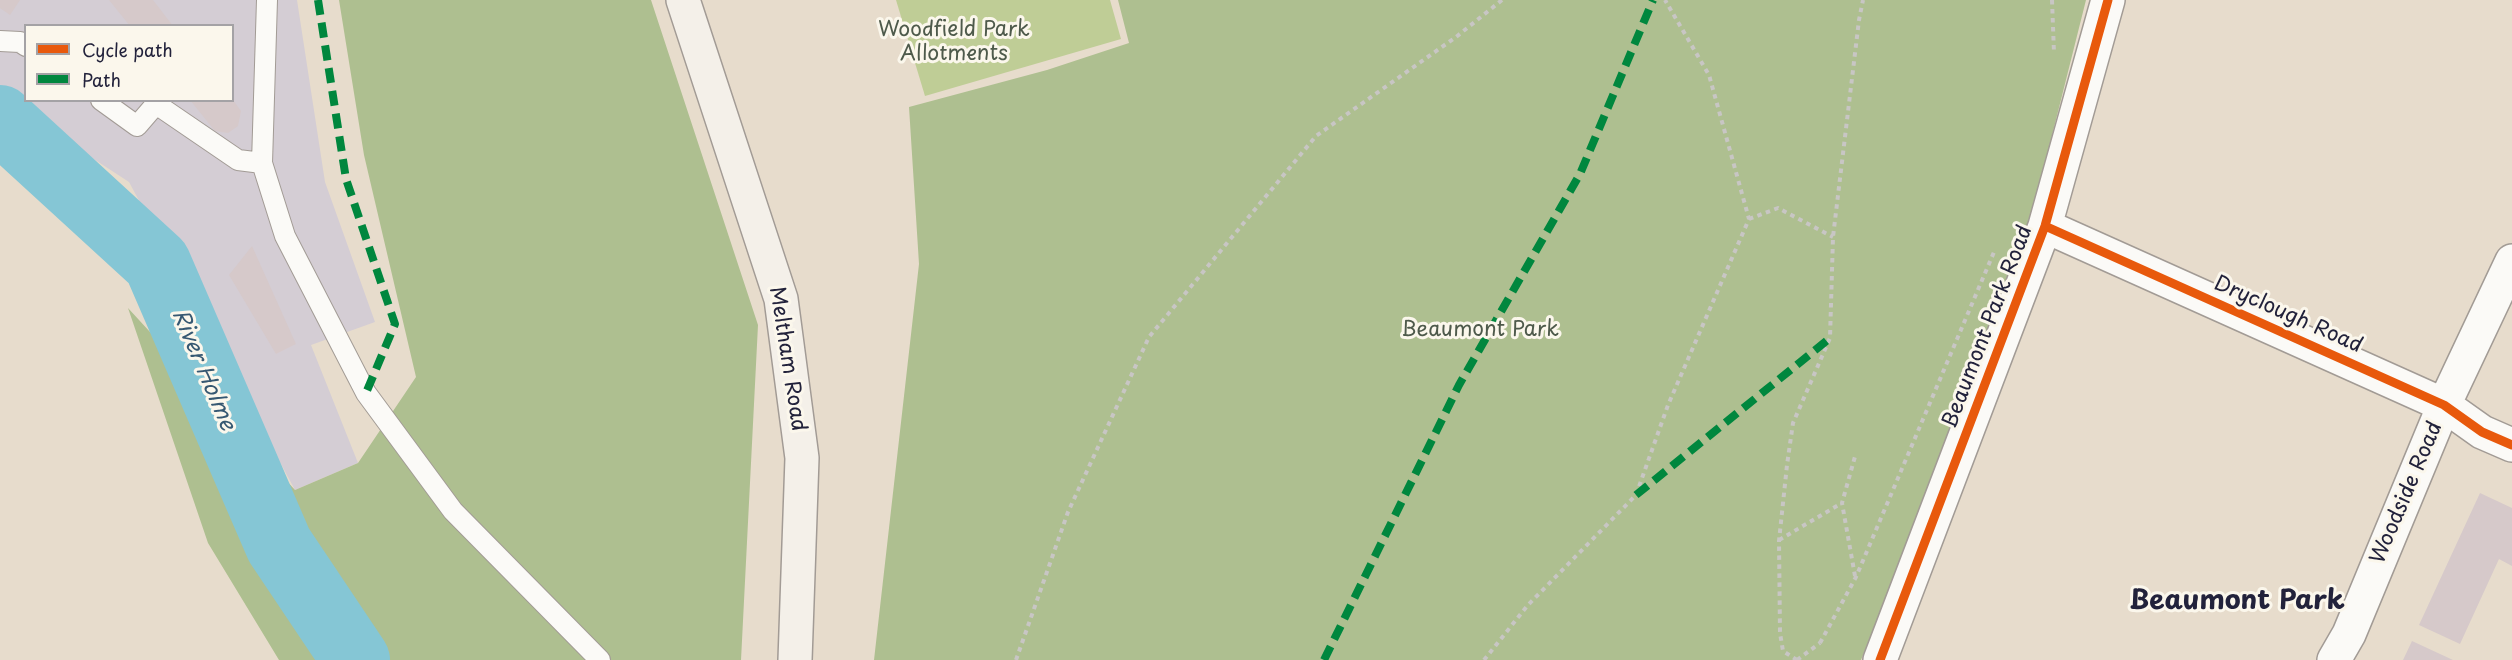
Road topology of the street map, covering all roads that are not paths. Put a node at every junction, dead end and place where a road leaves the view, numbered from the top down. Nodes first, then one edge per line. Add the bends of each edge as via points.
1 (267, 0) edge
2 (683, 0) edge
3 (2108, 0) edge
4 (0, 41) edge
5 (24, 45) edge
6 (104, 102) edge
7 (262, 163) junction
8 (2045, 226) junction
9 (2512, 261) edge
10 (2444, 405) junction
11 (2512, 445) edge
12 (600, 660) edge
13 (795, 660) edge
14 (1880, 660) edge
15 (2334, 660) edge

1 - 7 lane
2 - 13 main road, Meltham Road via 781,299 802,458
3 - 8 street, Beaumont Park Road
4 - 5 lane
6 - 7 lane via 137,126 156,104 238,160
7 - 12 lane via 285,236 366,393 453,511
8 - 10 street, Dryclough Road
8 - 14 street, Beaumont Park Road
9 - 10 street, Woodside Road
10 - 11 street, Dryclough Road via 2482,432
10 - 15 street, Woodside Road via 2349,634

